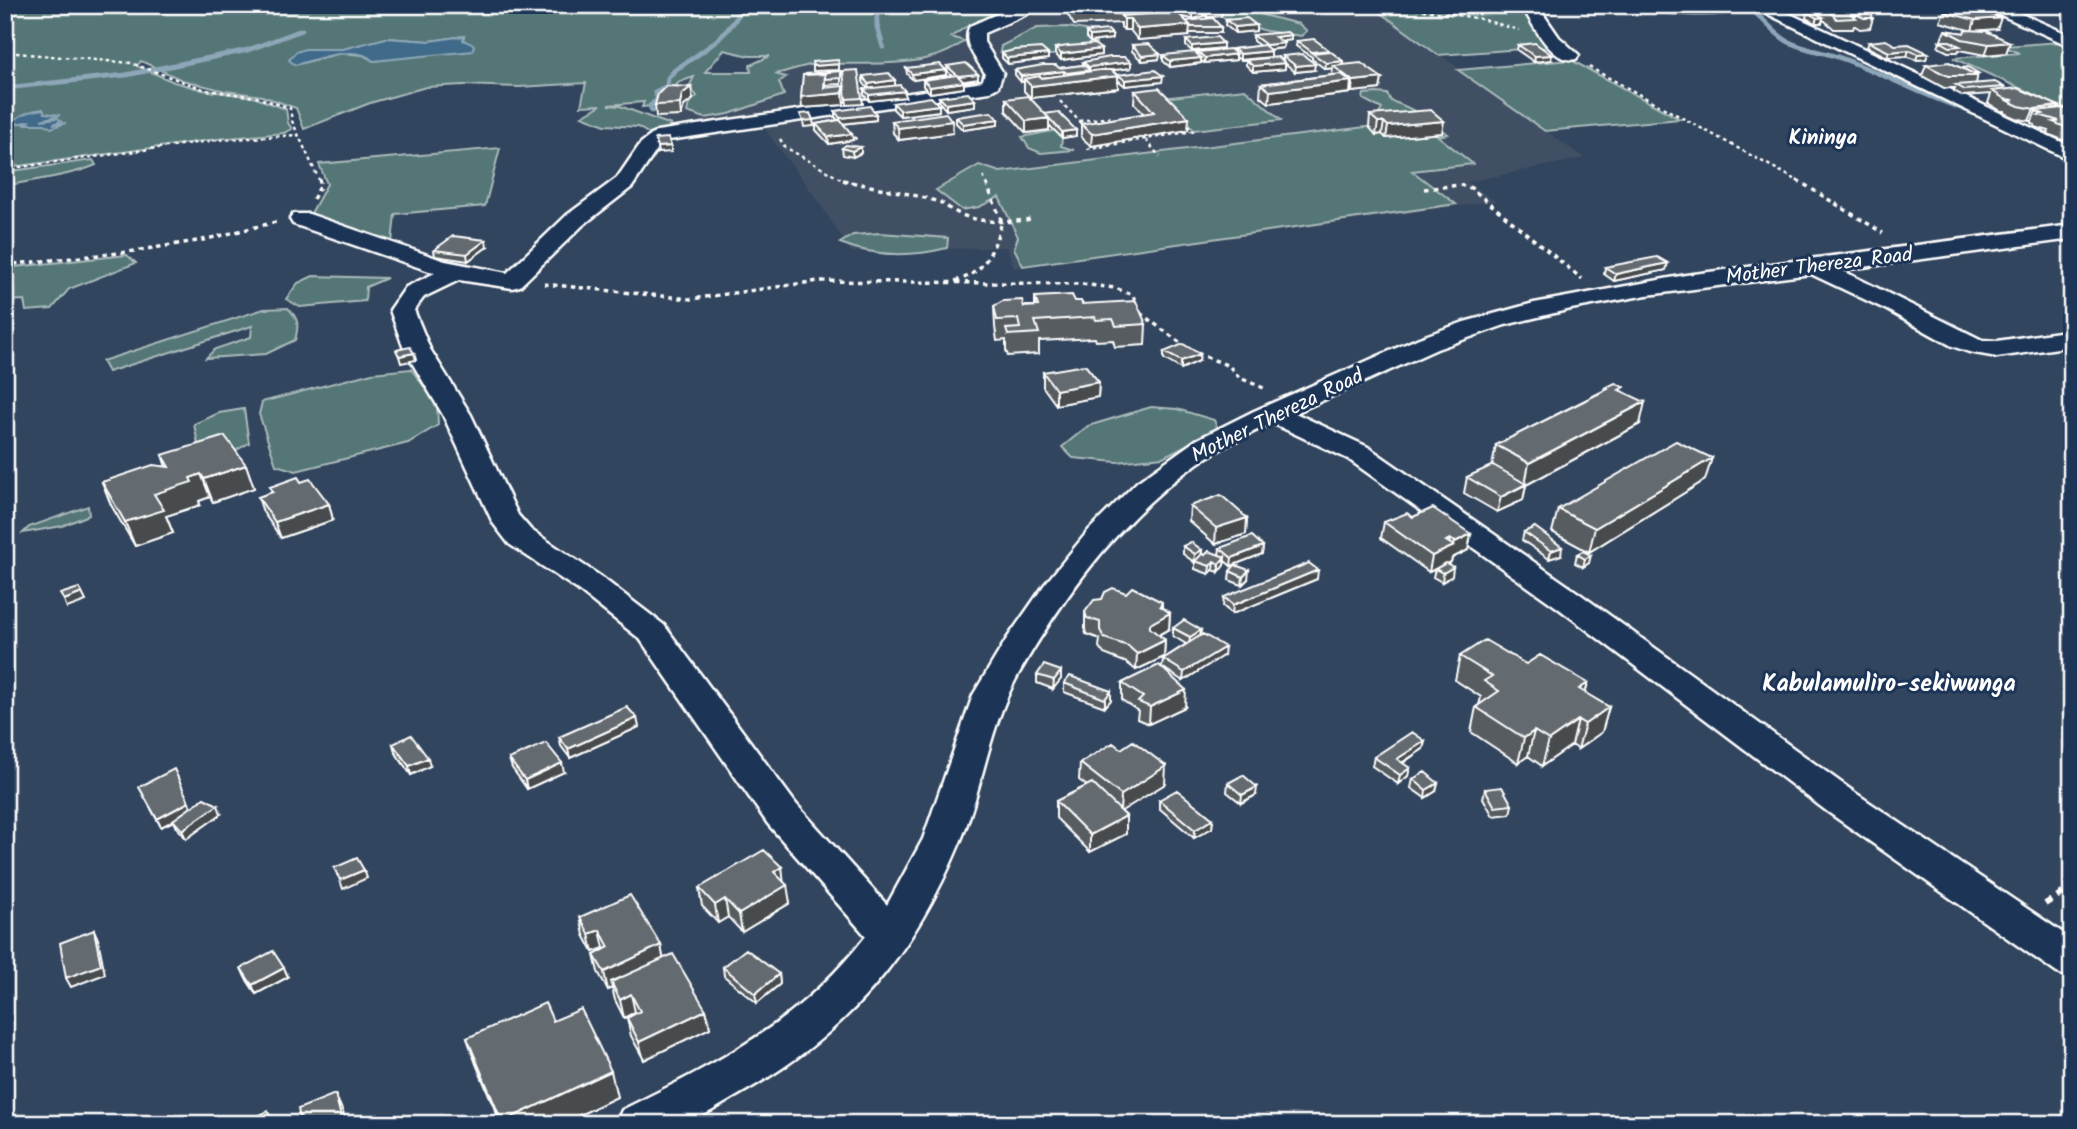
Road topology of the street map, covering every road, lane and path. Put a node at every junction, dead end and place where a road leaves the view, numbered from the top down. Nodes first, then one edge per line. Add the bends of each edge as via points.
1 (1027, 5) edge
2 (1388, 5) edge
3 (1529, 5) edge
4 (1757, 5) edge
5 (1987, 5) edge
6 (1553, 41) junction
7 (2072, 42) edge
8 (16, 54) dead end
9 (1570, 55) joint
10 (1060, 101) dead end
11 (770, 120) junction
12 (1079, 121) junction
13 (1184, 121) edge
14 (844, 126) edge
15 (1086, 127) edge
16 (296, 129) junction
17 (1122, 130) edge
18 (285, 134) junction
19 (299, 135) junction
20 (858, 141) dead end
21 (1146, 141) junction
22 (1087, 149) dead end
23 (2072, 155) edge
24 (1160, 158) dead end
25 (5, 169) edge
26 (983, 176) dead end
27 (1423, 189) dead end
28 (301, 219) junction
29 (1032, 219) dead end
30 (1002, 222) junction
31 (2072, 232) edge
32 (1917, 254) junction
33 (5, 265) edge
34 (1814, 266) junction
35 (456, 272) junction
36 (512, 281) junction
37 (944, 283) junction
38 (1602, 295) junction
39 (2072, 338) edge
40 (1278, 411) junction
41 (889, 935) junction
42 (2072, 961) edge
43 (639, 1124) edge

1 - 11 street via 976,30 975,41 994,73 991,83 982,88
2 - 6 path via 1477,18
3 - 6 street
4 - 23 street
5 - 7 street
6 - 9 street
8 - 16 path via 92,58 147,67 206,90 256,96 290,108
9 - 32 path via 1783,172
10 - 12 path
11 - 30 path via 785,147 844,181 943,202 953,212
11 - 36 street via 653,139 629,177
12 - 15 path
12 - 17 path via 1110,117
13 - 21 path via 1193,131
14 - 20 path
16 - 18 path
16 - 19 path
18 - 19 path
18 - 25 path
19 - 28 path via 321,185
21 - 22 path
21 - 24 path
26 - 30 path
27 - 38 path via 1471,187
28 - 33 path via 140,250
28 - 35 street via 344,230
29 - 30 path
30 - 37 path via 980,271
31 - 32 street, Mother Thereza Road
32 - 34 street, Mother Thereza Road
34 - 38 street, Mother Thereza Road
34 - 39 street via 1979,347 1997,349
35 - 36 street
35 - 41 street via 415,292 402,310 416,349 457,415 504,517 520,537 652,632 782,814
36 - 37 path via 691,299 819,282
37 - 40 path via 1081,284 1133,295 1139,312 1157,328 1266,389
38 - 40 street, Mother Thereza Road via 1502,318 1445,337
40 - 41 street, Mother Thereza Road via 1194,453 1150,486 1072,570 997,681 942,840
40 - 42 street via 1358,453 1569,601 1841,802
41 - 43 street, Mother Thereza Road via 834,1001 794,1037 739,1073

